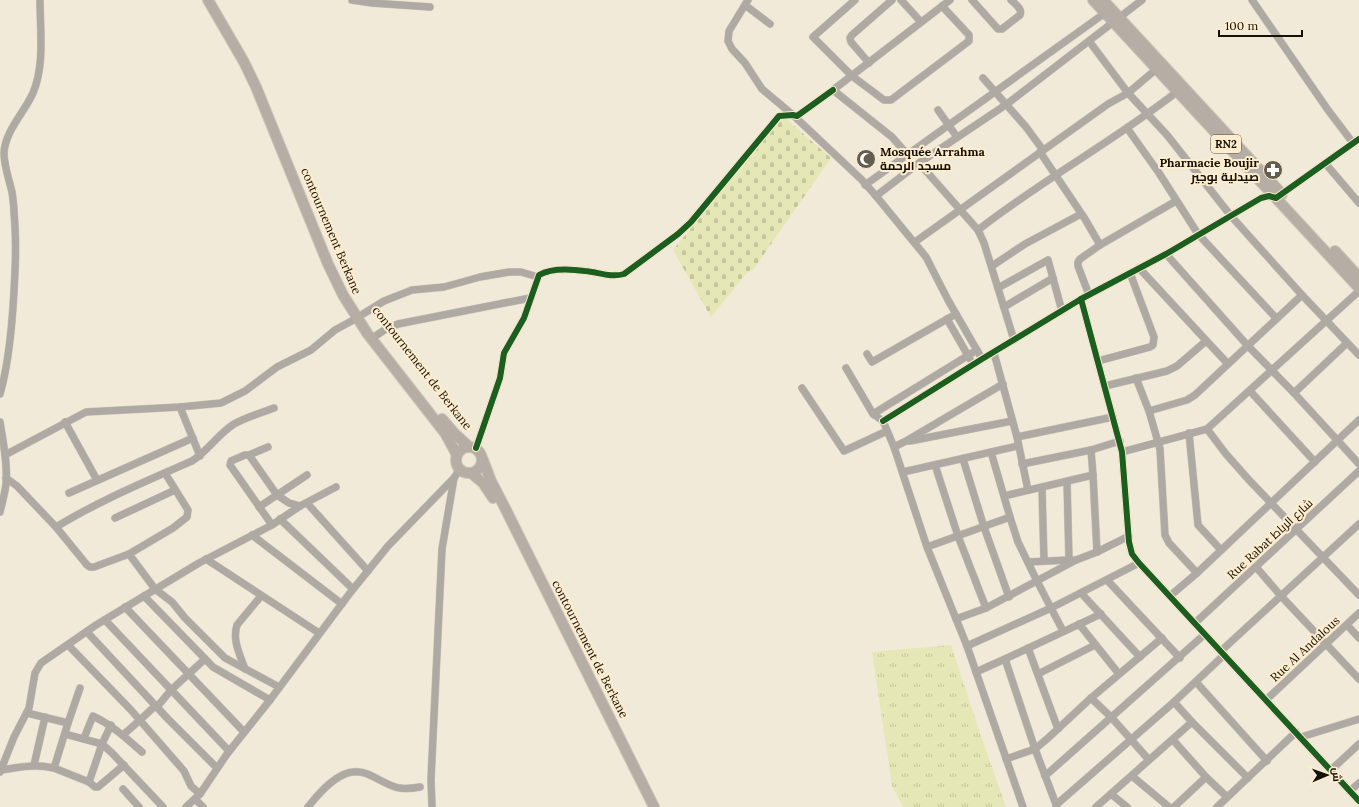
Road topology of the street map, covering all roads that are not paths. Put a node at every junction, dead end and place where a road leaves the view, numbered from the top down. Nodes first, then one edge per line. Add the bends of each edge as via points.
1 (40, 0) edge
2 (208, 0) edge
3 (216, 0) edge
4 (352, 0) edge
5 (855, 0) edge
6 (892, 0) edge
7 (901, 0) edge
8 (950, 0) edge
9 (972, 0) edge
10 (1011, 0) edge
11 (1093, 0) edge
12 (1103, 0) edge
13 (1142, 0) edge
14 (1252, 0) edge
15 (372, 2) edge
16 (747, 2) edge
17 (942, 6) junction
18 (430, 7) dead end
19 (1105, 13) junction
20 (1117, 20) junction
21 (921, 22) junction
22 (770, 24) dead end
23 (1089, 41) junction
24 (869, 63) junction
25 (1160, 66) junction
26 (852, 76) junction
27 (983, 78) dead end
28 (834, 90) junction
29 (995, 91) junction
30 (1178, 91) junction
31 (1128, 93) junction
32 (1007, 104) junction
33 (938, 110) dead end
34 (1148, 114) junction
35 (793, 115) junction
36 (948, 125) junction
37 (1127, 128) junction
38 (957, 137) junction
39 (1356, 141) edge
40 (1041, 151) junction
41 (904, 156) junction
42 (1325, 162) junction
43 (919, 163) junction
44 (911, 169) junction
45 (1056, 174) junction
46 (865, 185) junction
47 (876, 196) junction
48 (1279, 196) junction
49 (1176, 201) junction
50 (1359, 203) edge
51 (960, 209) junction
52 (1081, 214) junction
53 (1231, 216) junction
54 (978, 230) junction
55 (1198, 234) junction
56 (915, 242) junction
57 (1100, 245) junction
58 (1166, 254) junction
59 (992, 266) junction
60 (1138, 268) junction
61 (1130, 273) junction
62 (538, 277) junction
63 (1052, 278) junction
64 (1359, 278) edge
65 (998, 288) junction
66 (1359, 289) edge
67 (1089, 295) junction
68 (1302, 295) junction
69 (530, 298) junction
70 (1081, 299) junction
71 (1004, 307) junction
72 (1062, 311) junction
73 (956, 314) junction
74 (360, 316) junction
75 (947, 318) junction
76 (1276, 318) junction
77 (1326, 320) junction
78 (377, 335) junction
79 (1014, 340) junction
80 (1206, 341) junction
81 (1347, 343) junction
82 (1248, 346) junction
83 (977, 350) junction
84 (994, 353) junction
85 (867, 354) dead end
86 (1359, 355) edge
87 (968, 356) junction
88 (982, 359) junction
89 (1098, 361) junction
90 (1228, 364) junction
91 (973, 365) junction
92 (846, 368) dead end
93 (1272, 371) junction
94 (1136, 378) junction
95 (1003, 384) junction
96 (1105, 386) junction
97 (802, 388) dead end
98 (1250, 391) junction
99 (1294, 393) junction
100 (0, 394) edge
101 (180, 407) junction
102 (274, 408) dead end
103 (1149, 411) junction
104 (873, 414) junction
105 (1113, 417) junction
106 (1359, 420) edge
107 (883, 421) junction
108 (1012, 421) junction
109 (0, 422) edge
110 (65, 422) junction
111 (1207, 429) junction
112 (887, 431) junction
113 (1189, 433) junction
114 (1017, 437) junction
115 (193, 438) junction
116 (1120, 441) junction
117 (1338, 441) junction
118 (906, 442) junction
119 (1158, 442) junction
120 (1018, 446) junction
121 (268, 447) dead end
122 (472, 447) junction
123 (894, 447) junction
124 (1091, 450) junction
125 (990, 452) junction
126 (1122, 452) junction
127 (5, 455) junction
128 (249, 455) junction
129 (457, 455) junction
130 (200, 456) junction
131 (963, 459) junction
132 (483, 460) junction
133 (1315, 462) junction
134 (935, 464) junction
135 (1022, 464) junction
136 (1359, 464) edge
137 (3, 469) edge
138 (460, 469) junction
139 (1359, 471) edge
140 (903, 472) junction
141 (165, 473) junction
142 (471, 473) junction
143 (308, 475) dead end
144 (1094, 475) junction
145 (6, 478) junction
146 (454, 478) junction
147 (98, 480) junction
148 (1067, 482) junction
149 (336, 487) dead end
150 (1042, 488) junction
151 (175, 490) junction
152 (1028, 490) junction
153 (69, 493) dead end
154 (276, 495) junction
155 (1004, 496) junction
156 (1271, 502) junction
157 (307, 503) junction
158 (300, 506) junction
159 (259, 507) junction
160 (0, 512) edge
161 (115, 518) dead end
162 (1010, 518) junction
163 (280, 520) junction
164 (1359, 524) edge
165 (272, 525) junction
166 (56, 527) junction
167 (984, 527) junction
168 (1297, 528) junction
169 (252, 535) junction
170 (958, 536) junction
171 (1129, 536) junction
172 (927, 547) junction
173 (1221, 550) junction
174 (1096, 552) junction
175 (129, 554) junction
176 (1323, 557) junction
177 (206, 559) junction
178 (1073, 560) junction
179 (1044, 561) junction
180 (1028, 562) junction
181 (1139, 563) junction
182 (1256, 567) junction
183 (368, 571) junction
184 (1197, 573) junction
185 (1107, 580) junction
186 (1037, 581) junction
187 (155, 589) junction
188 (353, 589) junction
189 (1081, 593) junction
190 (1359, 595) edge
191 (144, 596) junction
192 (260, 596) junction
193 (1170, 596) junction
194 (1281, 596) junction
195 (1009, 597) junction
196 (342, 604) junction
197 (126, 607) junction
198 (986, 608) junction
199 (1051, 608) junction
200 (1359, 613) edge
201 (1100, 614) junction
202 (956, 619) junction
203 (105, 620) junction
204 (1195, 623) junction
205 (1079, 624) junction
206 (1347, 625) junction
207 (1063, 631) junction
208 (87, 632) junction
209 (320, 633) junction
210 (1205, 634) junction
211 (1162, 638) junction
212 (1359, 638) edge
213 (1327, 644) junction
214 (68, 645) junction
215 (967, 646) junction
216 (1095, 646) junction
217 (1028, 648) junction
218 (1223, 653) junction
219 (1140, 656) junction
220 (1180, 658) junction
221 (205, 659) junction
222 (1005, 660) junction
223 (245, 669) junction
224 (976, 672) junction
225 (188, 674) junction
226 (1038, 674) junction
227 (1119, 674) junction
228 (1359, 679) edge
229 (1196, 682) junction
230 (279, 687) junction
231 (80, 688) dead end
232 (172, 690) junction
233 (1091, 698) junction
234 (270, 700) junction
235 (1266, 700) junction
236 (1174, 702) junction
237 (156, 707) junction
238 (27, 713) junction
239 (45, 717) junction
240 (1112, 718) junction
241 (1359, 719) edge
242 (140, 720) junction
243 (1192, 722) junction
244 (68, 723) junction
245 (111, 725) junction
246 (1058, 729) junction
247 (244, 732) junction
248 (65, 734) junction
249 (123, 734) junction
250 (1298, 735) junction
251 (84, 738) junction
252 (1131, 740) junction
253 (1172, 740) junction
254 (102, 744) junction
255 (1359, 744) edge
256 (1034, 749) junction
257 (229, 751) junction
258 (142, 752) dead end
259 (1006, 759) junction
260 (1148, 760) junction
261 (1267, 760) junction
262 (124, 765) junction
263 (34, 766) junction
264 (54, 768) junction
265 (217, 768) junction
266 (1331, 770) junction
267 (0, 771) edge
268 (1045, 776) junction
269 (1132, 776) junction
270 (1206, 777) junction
271 (1248, 778) junction
272 (89, 782) junction
273 (1359, 783) edge
274 (420, 787) dead end
275 (122, 790) dead end
276 (1350, 791) junction
277 (1111, 794) junction
278 (198, 796) junction
279 (1227, 798) junction
280 (1359, 801) edge
281 (1057, 806) edge
282 (139, 807) edge
283 (164, 807) edge
284 (186, 807) edge
285 (203, 807) edge
286 (308, 807) edge
287 (432, 807) edge
288 (648, 807) edge
289 (654, 807) edge
290 (1023, 807) edge
291 (1096, 807) edge
292 (1127, 807) edge
293 (1169, 807) edge
294 (1174, 807) edge
295 (1217, 807) edge

1 - 100 street via 41,55 37,76 24,111 6,141 4,153 12,192 16,247 10,340
2 - 74 highway, contournement Berkane via 256,86 328,264 343,295
3 - 74 highway, contournement de Berkane via 262,83 339,272
4 - 15 street
5 - 26 street via 813,37
6 - 24 street via 850,38 850,42
7 - 21 street
8 - 17 street
9 - 10 street via 998,29 1002,30 1021,13
11 - 19 highway, RN2
12 - 20 highway, RN2
13 - 20 street
14 - 39 street via 1328,110
15 - 18 street
16 - 22 street
16 - 35 street via 729,31 728,41 762,90
17 - 21 street
17 - 26 street via 969,35 969,41 891,100 884,100
19 - 20 highway, RN2
19 - 29 street
20 - 23 street
20 - 25 highway, RN2
21 - 24 street
23 - 31 street
23 - 32 street
24 - 26 street
25 - 30 highway, RN2
25 - 31 street
25 - 48 highway, RN2
26 - 28 street
27 - 29 street
28 - 35 street via 804,112 797,116
28 - 41 street via 892,137
29 - 32 street
29 - 36 street
30 - 34 street
30 - 48 highway, RN2
31 - 34 street
31 - 40 street
32 - 38 street
32 - 40 street
33 - 36 street
34 - 37 street
34 - 53 street
35 - 46 street
35 - 62 street via 779,116 691,222 624,274 556,270
36 - 38 street
36 - 41 street
37 - 45 street
37 - 49 street
38 - 43 street
39 - 42 street
40 - 45 street
40 - 51 street
41 - 44 street
41 - 46 street
42 - 48 street
42 - 50 street
43 - 44 street
43 - 51 street
44 - 47 street
45 - 52 street
45 - 54 street
46 - 47 street
47 - 56 street
48 - 53 street via 1261,198
48 - 64 highway, RN2
48 - 66 highway, RN2
49 - 55 street
49 - 57 street
51 - 54 street
51 - 56 street
52 - 57 street
52 - 59 street via 1025,244
53 - 55 street
53 - 68 street
54 - 59 street
55 - 58 street
55 - 76 street
56 - 73 street via 926,257
57 - 67 street via 1078,262
58 - 60 street
58 - 82 street
59 - 65 street
60 - 61 street
60 - 80 street
61 - 67 street
61 - 89 street via 1154,337 1153,345
62 - 69 street
62 - 74 street via 521,272 509,272 444,287 412,290 384,301
63 - 65 street via 1048,260
63 - 71 street
63 - 72 street
65 - 71 street
66 - 77 street
67 - 70 street
68 - 76 street
68 - 77 street
69 - 78 street via 398,324
69 - 122 street via 520,325 504,353 500,378
70 - 72 street
70 - 89 street
71 - 79 street
72 - 79 street
73 - 75 street
73 - 83 street
74 - 78 highway, contournement de Berkane
74 - 101 street via 335,330 311,350 277,367 230,399 210,405
74 - 129 highway, contournement Berkane
75 - 85 street via 872,362
75 - 87 street
76 - 82 street
77 - 81 street
77 - 93 street
78 - 122 highway, contournement de Berkane via 454,433
79 - 84 street
80 - 90 street
80 - 94 street via 1172,369
81 - 86 street
81 - 99 street
82 - 90 street
82 - 93 street
83 - 87 street
83 - 88 street
84 - 88 street
84 - 95 street
87 - 91 street
87 - 104 street
88 - 91 street
89 - 96 street
90 - 103 street via 1195,395
91 - 107 street
92 - 104 street
93 - 98 street
93 - 99 street
94 - 96 street
94 - 103 street
95 - 108 street
95 - 118 street
96 - 105 street
97 - 112 street via 844,451
98 - 111 street
98 - 133 street
99 - 117 street
101 - 110 street via 86,412
101 - 115 street
102 - 130 street via 234,424
103 - 119 street
104 - 107 street
105 - 114 street
105 - 116 street
106 - 117 street
107 - 112 street
108 - 114 street
108 - 118 street
109 - 127 street
110 - 127 street
110 - 147 street
111 - 113 street
111 - 156 street via 1226,454
112 - 123 street
113 - 119 street
113 - 173 street via 1198,525
114 - 120 street
115 - 130 street
115 - 147 street
116 - 124 street
116 - 126 street
117 - 133 street
117 - 136 street
118 - 123 street
119 - 126 street
119 - 184 street via 1165,535 1169,543
120 - 125 street
120 - 135 street
121 - 128 street
122 - 129 highway via 461,449
122 - 132 highway via 481,453
123 - 140 street
124 - 135 street
124 - 144 street
125 - 131 street
125 - 155 street
126 - 171 street
127 - 137 street
128 - 154 street
128 - 159 street via 231,460 230,465
129 - 138 highway via 456,463
130 - 141 street
131 - 134 street
131 - 167 street
132 - 142 highway via 478,470
132 - 289 highway, contournement de Berkane via 491,481
133 - 156 street
134 - 140 street
134 - 170 street
135 - 152 street
137 - 145 street
138 - 142 highway
138 - 146 street
139 - 168 street, Rue Rabat شارع الرباط
140 - 172 street
141 - 151 street
141 - 166 street via 88,508
142 - 288 highway via 492,497
143 - 154 street
144 - 148 street
144 - 174 street
145 - 160 street
145 - 166 street
146 - 183 street via 388,546
146 - 287 street via 442,557 431,779
147 - 153 street
148 - 150 street
148 - 178 street
149 - 157 street
150 - 152 street
150 - 179 street
151 - 161 street
151 - 175 street via 189,515 173,528
152 - 155 street
154 - 158 street
154 - 159 street
155 - 162 street
156 - 168 street
156 - 173 street
157 - 158 street
157 - 183 street
158 - 163 street
159 - 165 street
162 - 167 street
162 - 180 street
163 - 165 street
163 - 188 street
164 - 176 street
165 - 169 street
166 - 175 street via 90,567
167 - 170 street
167 - 195 street
168 - 176 street
168 - 182 street, Rue Rabat شارع الرباط
169 - 177 street
169 - 196 street
170 - 172 street
170 - 198 street
171 - 174 street
171 - 181 street via 1132,554
172 - 202 street
173 - 184 street
174 - 178 street
175 - 187 street
176 - 190 street
176 - 194 street
177 - 187 street
177 - 192 street
178 - 179 street
178 - 186 street
179 - 180 street
180 - 186 street
181 - 185 street
181 - 193 street
182 - 194 street
182 - 204 street, Rue Rabat شارع الرباط
183 - 188 street
184 - 193 street
185 - 189 street
185 - 211 street
186 - 195 street
186 - 199 street
187 - 191 street
187 - 223 street via 176,606 226,658
188 - 196 street
189 - 199 street
189 - 201 street
191 - 197 street
191 - 221 street
192 - 209 street
192 - 223 street via 235,629
193 - 204 street
194 - 213 street
194 - 218 street
195 - 198 street
196 - 209 street
197 - 203 street
197 - 225 street
198 - 202 street
199 - 207 street
199 - 215 street
200 - 206 street, Rue Al Andalous
201 - 205 street
201 - 219 street
202 - 215 street
203 - 208 street
203 - 232 street
204 - 210 street
205 - 207 street
205 - 216 street
206 - 212 street
206 - 213 street, Rue Al Andalous
207 - 217 street
208 - 214 street
208 - 237 street
209 - 230 street
210 - 218 street
210 - 220 street
211 - 219 street
211 - 220 street
213 - 228 street
213 - 235 street, Rue Al Andalous
214 - 238 street via 38,665
214 - 242 street
215 - 224 street
216 - 226 street
216 - 227 street
217 - 222 street
217 - 226 street
218 - 229 street
218 - 235 street
219 - 227 street
220 - 240 street
221 - 225 street
221 - 234 street via 219,671
222 - 224 street
222 - 256 street
223 - 230 street
224 - 259 street
225 - 232 street
225 - 247 street
226 - 246 street
227 - 233 street
229 - 236 street
229 - 261 street
230 - 234 street
231 - 244 street
232 - 237 street
232 - 257 street
233 - 240 street
233 - 246 street
234 - 247 street
235 - 250 street
236 - 243 street
236 - 252 street
237 - 242 street
237 - 265 street
238 - 239 street
238 - 267 street
239 - 244 street
239 - 263 street
240 - 252 street
240 - 268 street
241 - 250 street
242 - 249 street
242 - 278 street via 184,770
243 - 253 street
243 - 271 street
244 - 248 street
245 - 249 street
245 - 251 street via 92,716
245 - 254 street
246 - 256 street
247 - 257 street
248 - 251 street
248 - 264 street
249 - 258 street
250 - 261 street
250 - 266 street
251 - 254 street
252 - 260 street
252 - 281 street
253 - 260 street
253 - 270 street
254 - 262 street
254 - 272 street
255 - 266 street
256 - 259 street
256 - 268 street
257 - 265 street
259 - 290 street
260 - 269 street
261 - 271 street
262 - 272 street via 98,787
262 - 283 street
263 - 264 street
263 - 267 street
264 - 272 street
265 - 278 street
266 - 276 street
268 - 281 street
269 - 277 street
269 - 293 street
270 - 279 street
270 - 294 street
271 - 279 street
273 - 276 street
274 - 286 street via 407,790 396,788 358,771 340,776 323,789
275 - 282 street
276 - 280 street
277 - 291 street
277 - 292 street
278 - 284 street
278 - 285 street
279 - 295 street

